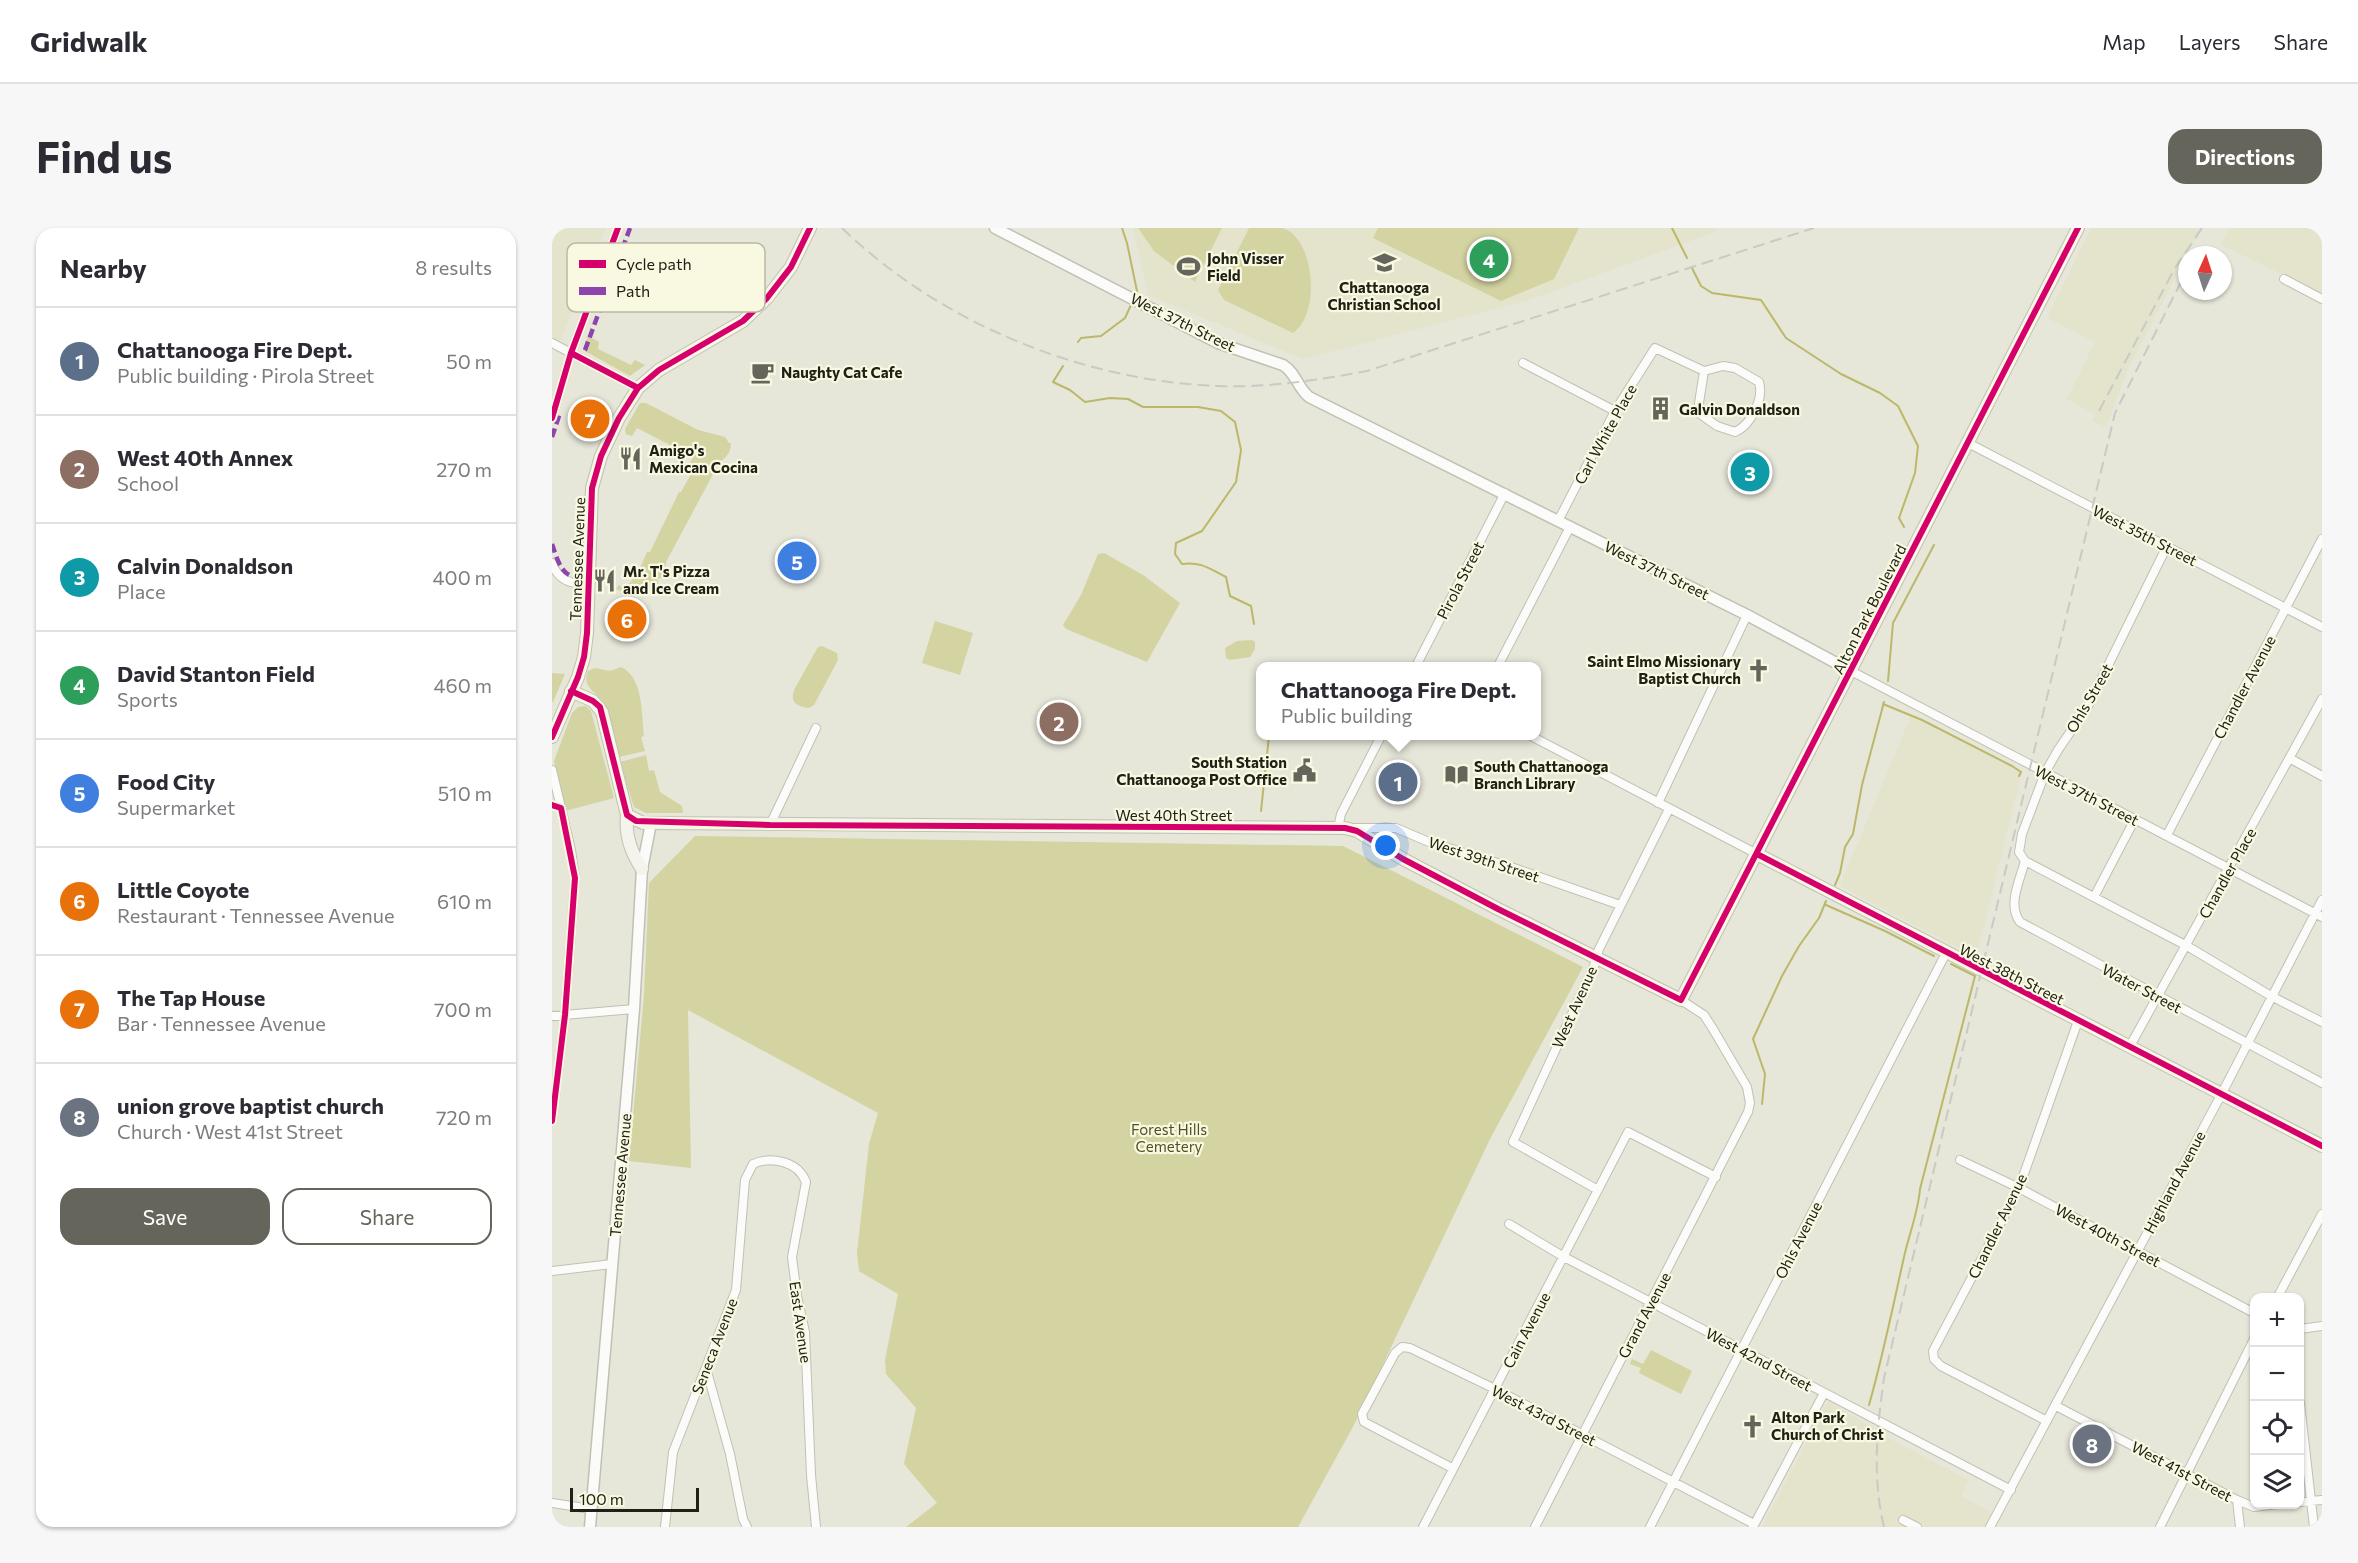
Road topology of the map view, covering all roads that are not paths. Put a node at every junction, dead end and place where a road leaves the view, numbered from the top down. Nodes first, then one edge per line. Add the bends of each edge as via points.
1 (618, 228) edge
2 (810, 228) edge
3 (995, 228) edge
4 (2078, 228) edge
5 (612, 243) edge
6 (2284, 279) dead end
7 (2322, 299) edge
8 (765, 300) edge
9 (586, 312) edge
10 (752, 312) edge
11 (552, 344) edge
12 (571, 353) junction
13 (1523, 363) dead end
14 (1704, 371) junction
15 (638, 388) junction
16 (1615, 411) junction
17 (552, 418) edge
18 (1968, 443) junction
19 (1505, 493) junction
20 (1558, 521) junction
21 (1569, 526) junction
22 (2322, 539) edge
23 (2168, 546) junction
24 (552, 564) edge
25 (589, 585) junction
26 (2286, 608) junction
27 (1747, 615) junction
28 (2322, 627) edge
29 (1418, 662) edge
30 (1500, 662) edge
31 (1851, 671) junction
32 (571, 691) junction
33 (2322, 699) edge
34 (816, 728) dead end
35 (552, 737) edge
36 (1378, 740) edge
37 (1540, 740) edge
38 (2291, 759) junction
39 (552, 770) edge
40 (2045, 773) junction
41 (2322, 776) edge
42 (1658, 803) junction
43 (1669, 808) junction
44 (627, 815) junction
45 (2135, 819) junction
46 (651, 823) junction
47 (770, 825) junction
48 (1341, 828) junction
49 (2167, 835) junction
50 (1757, 854) junction
51 (2025, 861) junction
52 (642, 868) junction
53 (2230, 869) junction
54 (2094, 897) junction
55 (2322, 900) edge
56 (1620, 905) junction
57 (2318, 915) edge
58 (2187, 946) junction
59 (1946, 953) junction
60 (1596, 958) junction
61 (2271, 996) junction
62 (2158, 997) junction
63 (1681, 1000) junction
64 (634, 1009) junction
65 (565, 1015) junction
66 (552, 1016) edge
67 (2078, 1021) junction
68 (2322, 1022) edge
69 (2247, 1044) junction
70 (2130, 1046) junction
71 (2322, 1083) edge
72 (2221, 1095) junction
73 (1750, 1103) joint
74 (552, 1121) edge
75 (2322, 1146) edge
76 (1960, 1160) dead end
77 (753, 1164) joint
78 (1716, 1176) junction
79 (2019, 1188) junction
80 (1598, 1190) junction
81 (2322, 1214) edge
82 (1509, 1224) dead end
83 (2137, 1251) junction
84 (1564, 1257) junction
85 (612, 1264) junction
86 (552, 1271) edge
87 (2284, 1286) junction
88 (2280, 1293) edge
89 (2285, 1293) edge
90 (1651, 1302) junction
91 (2250, 1311) edge
92 (2322, 1326) edge
93 (2304, 1328) edge
94 (2250, 1347) edge
95 (1742, 1349) junction
96 (705, 1368) junction
97 (1495, 1389) junction
98 (1824, 1393) junction
99 (2056, 1406) junction
100 (2047, 1421) junction
101 (1582, 1434) junction
102 (2304, 1439) edge
103 (1452, 1468) junction
104 (2188, 1473) junction
105 (1673, 1481) junction
106 (2011, 1490) junction
107 (2237, 1500) junction
108 (2322, 1500) edge
109 (2311, 1501) junction
110 (2304, 1502) edge
111 (552, 1503) edge
112 (2250, 1505) edge
113 (591, 1509) junction
114 (1903, 1520) dead end
115 (1754, 1525) edge
116 (590, 1527) edge
117 (665, 1527) edge
118 (747, 1527) edge
119 (816, 1527) edge
120 (1423, 1527) edge
121 (1535, 1527) edge
122 (1650, 1527) edge
123 (1917, 1527) edge
124 (1990, 1527) edge
125 (2160, 1527) edge
126 (2240, 1527) edge
127 (2314, 1527) edge

1 - 5 street
2 - 8 main road, Tennessee Avenue via 791,267
3 - 19 street, West 37th Street via 1218,343 1283,365 1292,370 1301,390 1309,396
4 - 18 main road, Alton Park Boulevard
6 - 7 street
9 - 12 street
10 - 15 main road, Tennessee Avenue
11 - 12 street
12 - 15 street
12 - 17 street
13 - 16 street
14 - 14 street via 1698,403 1700,414 1735,432 1744,428 1762,391 1759,382 1735,368 1723,366
14 - 16 street, Carl White Place via 1655,348
15 - 25 main road, Tennessee Avenue via 619,418 592,485
16 - 20 street, Carl White Place
18 - 23 street, West 35th Street
18 - 31 main road, Alton Park Boulevard
19 - 20 street, West 37th Street
19 - 29 street, Pirola Street
20 - 21 street, West 37th Street
21 - 27 street, West 37th Street
21 - 30 street
22 - 26 street, Chandler Avenue
23 - 26 street, West 35th Street
23 - 40 street, Ohls Street via 2088,706
24 - 25 street via 565,581
25 - 32 main road, Tennessee Avenue via 585,654
26 - 28 street, West 35th Street
26 - 49 street, Chandler Avenue
27 - 31 street, West 37th Street
27 - 42 street
31 - 40 street, West 37th Street
31 - 50 main road, Alton Park Boulevard
32 - 35 main road, Tennessee Avenue
32 - 44 main road via 593,701 602,712
33 - 38 street, Chandler Place
34 - 47 street
36 - 48 street via 1341,814
37 - 42 street, West 38th Street
38 - 41 street
38 - 53 street, Chandler Place
39 - 65 street via 575,878
40 - 45 street, West 37th Street
40 - 51 street, Ohls Street via 2022,834 2019,852
42 - 43 street, West 38th Street
43 - 50 street, West 38th Street
43 - 56 street, West Avenue
44 - 46 main road, West 40th Street
44 - 52 main road via 630,842
45 - 49 street, West 37th Street
45 - 54 street
46 - 47 main road, West 40th Street
46 - 52 street, Tennessee Avenue
47 - 48 main road, West 40th Street
48 - 56 street, West 39th Street via 1396,828
48 - 60 main road, West 40th Street via 1357,831 1414,865
49 - 53 street, West 37th Street
50 - 59 main road, West 38th Street
50 - 63 main road, Alton Park Boulevard
51 - 54 street
51 - 62 street, Water Street via 2013,905 2020,922
52 - 64 street, Tennessee Avenue
53 - 57 street, West 37th Street
53 - 58 street, Chandler Place
54 - 58 street
55 - 57 street, Highland Avenue
56 - 60 street, West Avenue
57 - 61 street, Highland Avenue
58 - 61 street
58 - 62 street, Chandler Place
59 - 67 main road, West 38th Street
59 - 95 street, Ohls Avenue
60 - 63 main road, West 40th Street
60 - 80 street, West Avenue via 1513,1142
61 - 68 street
61 - 69 street, Highland Avenue
62 - 69 street, Water Street
62 - 70 street, Chandler Place
63 - 73 street, West 40th Street via 1704,1015 1747,1087
64 - 65 street
64 - 85 street, Tennessee Avenue
65 - 66 street
65 - 74 street
67 - 70 main road, West 38th Street
67 - 79 street, Chandler Avenue
69 - 71 street, Water Street
69 - 72 street, Highland Avenue
70 - 72 main road, West 38th Street
72 - 75 main road, West 38th Street
72 - 83 street, Highland Avenue
73 - 78 street, Grand Avenue
76 - 79 street, West 40th Street
77 - 96 street, Seneca Avenue via 745,1180 736,1290
77 - 119 street, East Avenue via 764,1159 788,1164 800,1171 806,1182 792,1257 805,1332
78 - 80 street, Cain Avenue via 1628,1132
78 - 90 street, Grand Avenue
79 - 83 street, West 40th Street
79 - 100 street, Chandler Avenue via 1933,1351 1941,1366
80 - 84 street, Cain Avenue
81 - 87 street
82 - 84 street, West 42nd Street
83 - 91 street, West 40th Street
83 - 99 street, Highland Avenue
84 - 90 street, West 42nd Street
84 - 97 street, Cain Avenue
85 - 86 street
85 - 113 street, Tennessee Avenue
87 - 88 street
87 - 89 street
90 - 95 street, West 42nd Street
90 - 101 street, Grand Avenue
92 - 93 street
94 - 104 street
95 - 98 street, West 42nd Street
95 - 105 street, Ohls Avenue
96 - 117 street, Seneca Avenue via 673,1452
96 - 118 street
97 - 101 street, West 43rd Street
97 - 103 street, Cain Avenue
97 - 103 street, West 43rd Street via 1410,1348 1402,1347 1395,1353 1362,1414 1364,1422
98 - 106 street, West 42nd Street
98 - 115 street
99 - 100 street, Highland Avenue
99 - 104 street, West 41st Street
100 - 106 street, Highland Avenue
101 - 105 street, West 43rd Street
101 - 121 street, Grand Avenue
102 - 109 street
103 - 120 street, Cain Avenue
104 - 107 street, West 41st Street
104 - 125 street
105 - 115 street, West 43rd Street
105 - 122 street, Ohls Avenue
106 - 124 street, Highland Avenue
107 - 112 street, West 41st Street
107 - 126 street
108 - 109 street
109 - 110 street
109 - 127 street
111 - 113 street
113 - 116 street, Tennessee Avenue
114 - 123 street

